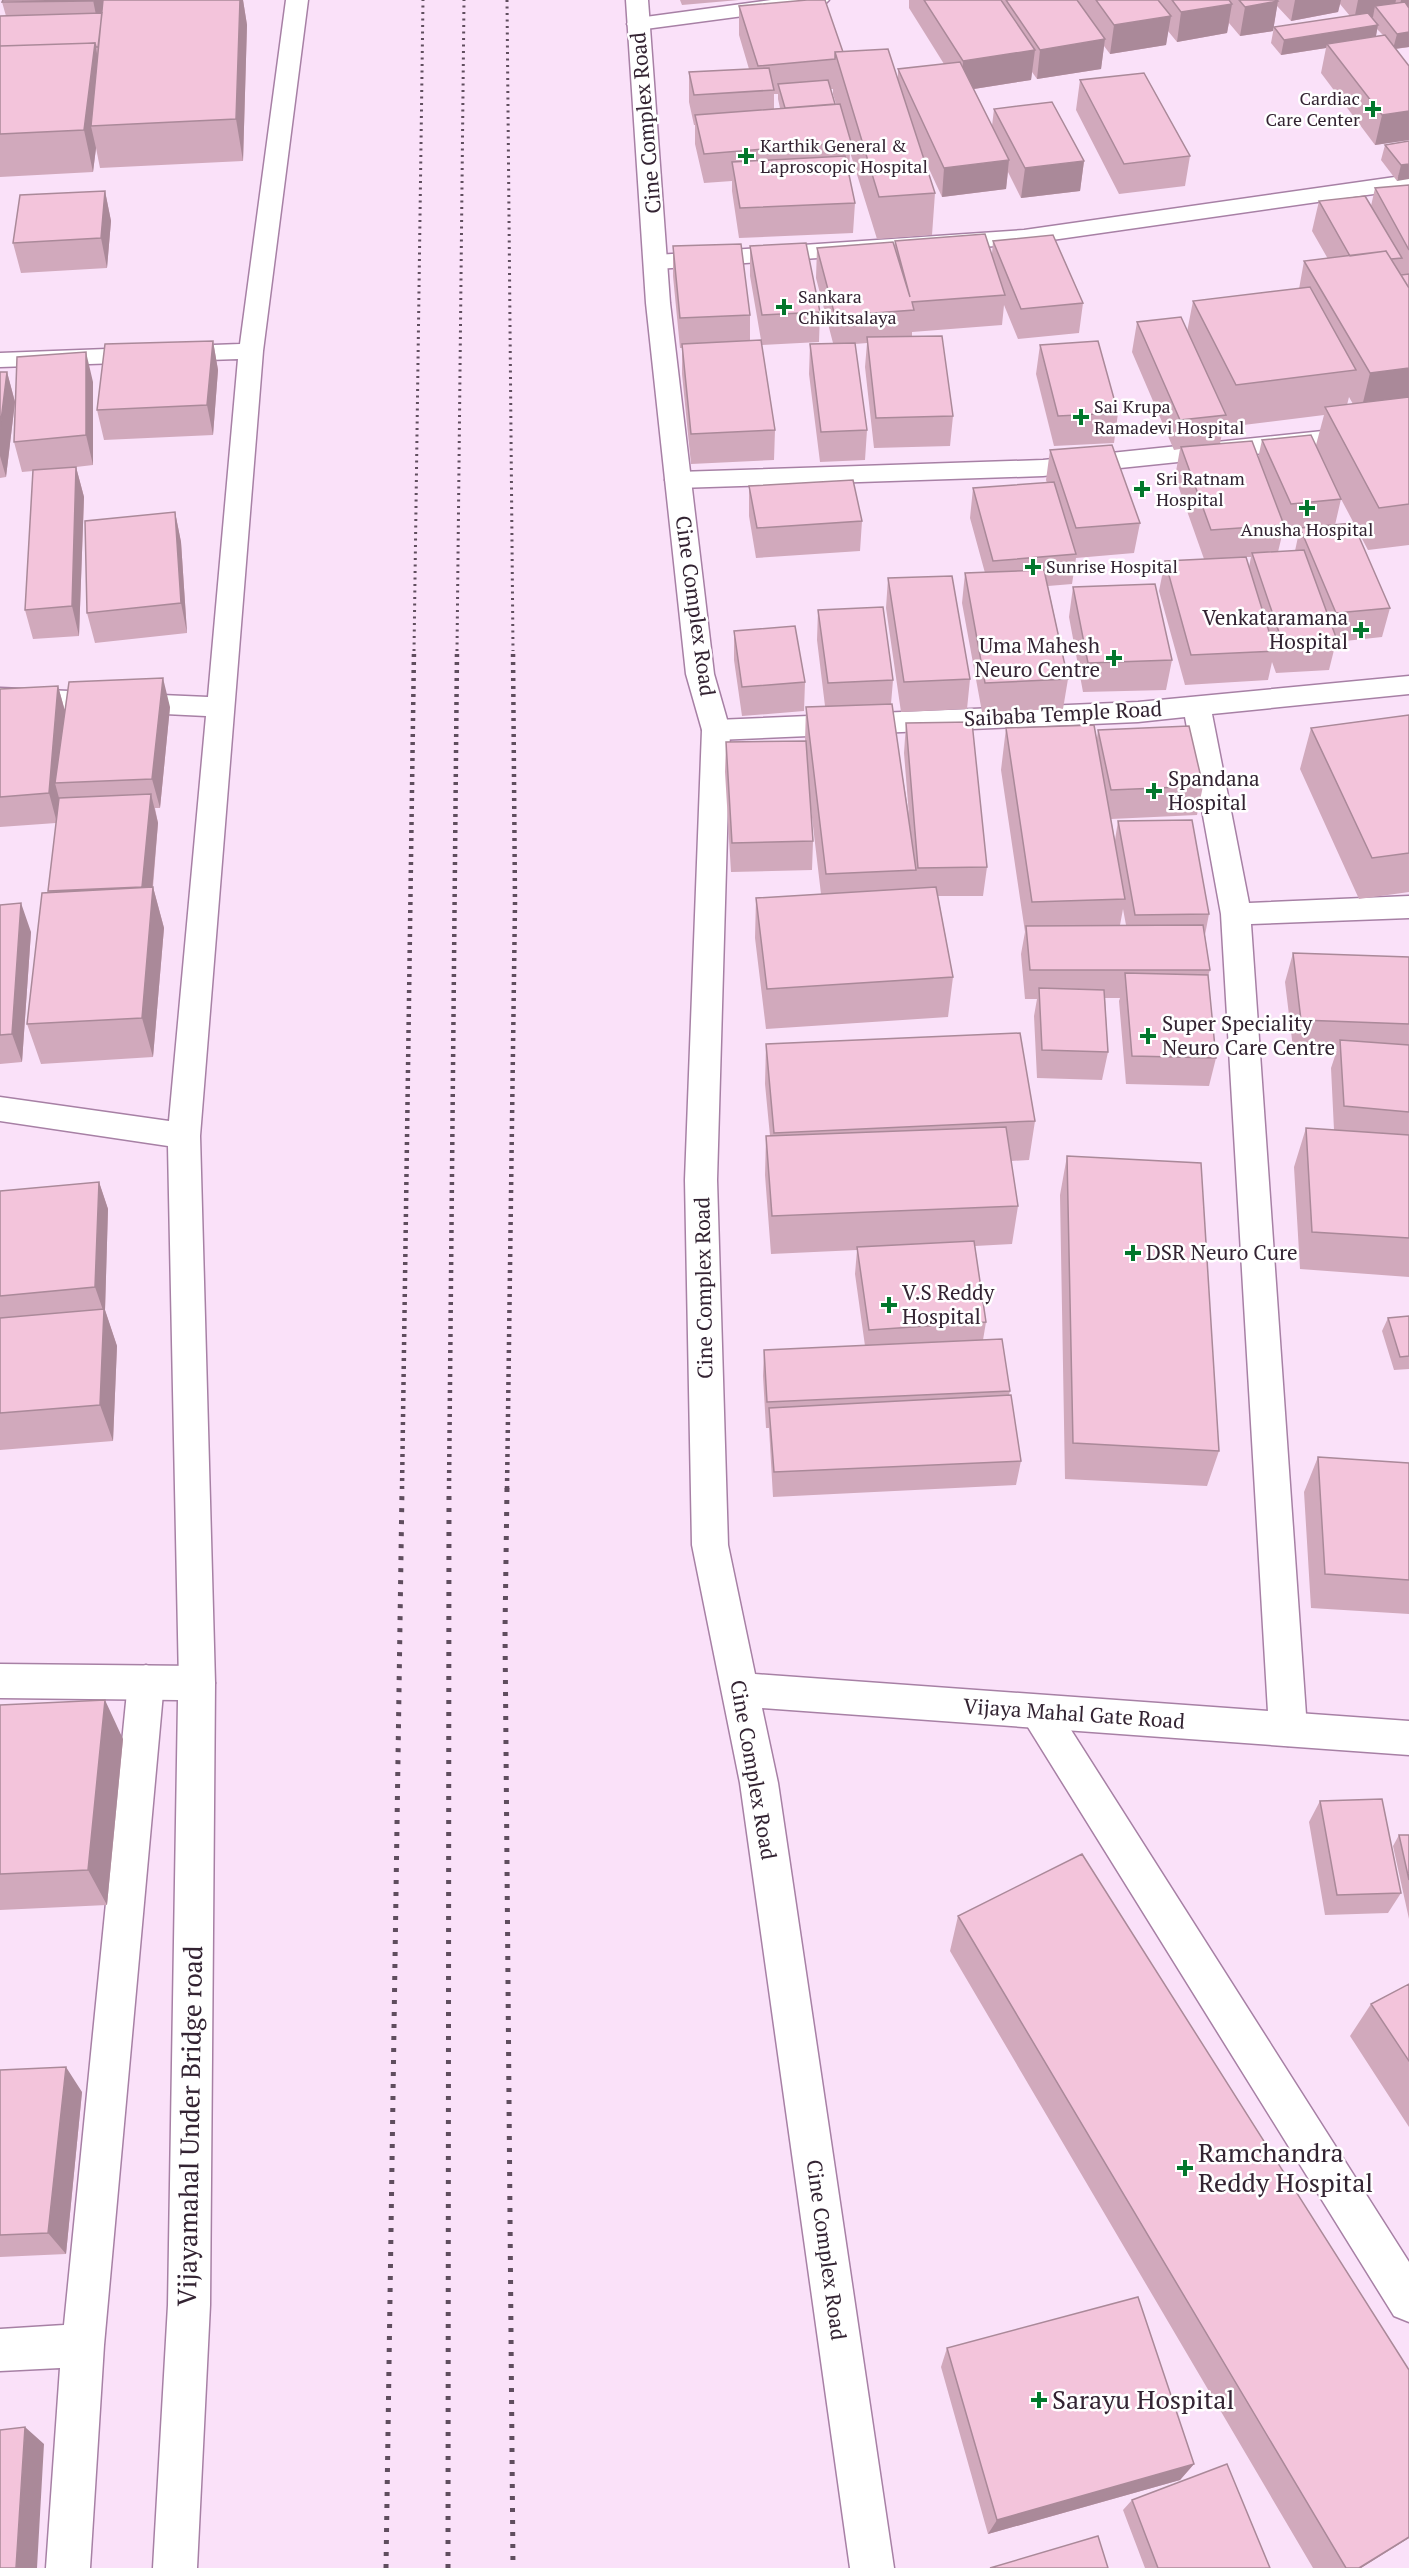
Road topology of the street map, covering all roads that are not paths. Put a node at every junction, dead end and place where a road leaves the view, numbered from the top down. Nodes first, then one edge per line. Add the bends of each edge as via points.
1 (297, 0) edge
2 (818, 0) edge
3 (637, 12) edge
4 (1409, 182) edge
5 (657, 262) junction
6 (251, 351) junction
7 (0, 360) edge
8 (1409, 429) edge
9 (678, 480) junction
10 (1409, 685) edge
11 (0, 697) edge
12 (1197, 706) junction
13 (221, 707) junction
14 (716, 730) junction
15 (1409, 907) edge
16 (1236, 914) junction
17 (0, 1109) edge
18 (184, 1136) junction
19 (0, 1681) edge
20 (146, 1682) junction
21 (197, 1683) junction
22 (739, 1690) junction
23 (1039, 1712) junction
24 (1288, 1729) junction
25 (1409, 1738) edge
26 (1409, 2301) edge
27 (83, 2345) junction
28 (0, 2350) edge
29 (68, 2568) edge
30 (175, 2568) edge
31 (872, 2568) edge

1 - 6 street, Vijayamahal Under Bridge road
2 - 3 street
3 - 5 street, Cine Complex Road
4 - 5 street via 1024,237
5 - 9 street, Cine Complex Road
6 - 7 street
6 - 13 street, Vijayamahal Under Bridge road
8 - 9 street via 1043,468
9 - 14 street, Cine Complex Road via 700,674
10 - 12 street, Saibaba Temple Road
11 - 13 street
12 - 14 street, Saibaba Temple Road via 1138,712
12 - 16 street
13 - 18 street, Vijayamahal Under Bridge road
14 - 22 street, Cine Complex Road via 701,1180 709,1533
15 - 16 street
16 - 24 street
17 - 18 street
18 - 21 street, Vijayamahal Under Bridge road
19 - 20 street
20 - 21 street
20 - 27 street
21 - 30 street, Vijayamahal Under Bridge road via 189,2305
22 - 23 street, Vijaya Mahal Gate Road
22 - 31 street, Cine Complex Road via 760,1795
23 - 24 street, Vijaya Mahal Gate Road
23 - 26 street
24 - 25 street, Vijaya Mahal Gate Road
27 - 28 street
27 - 29 street

